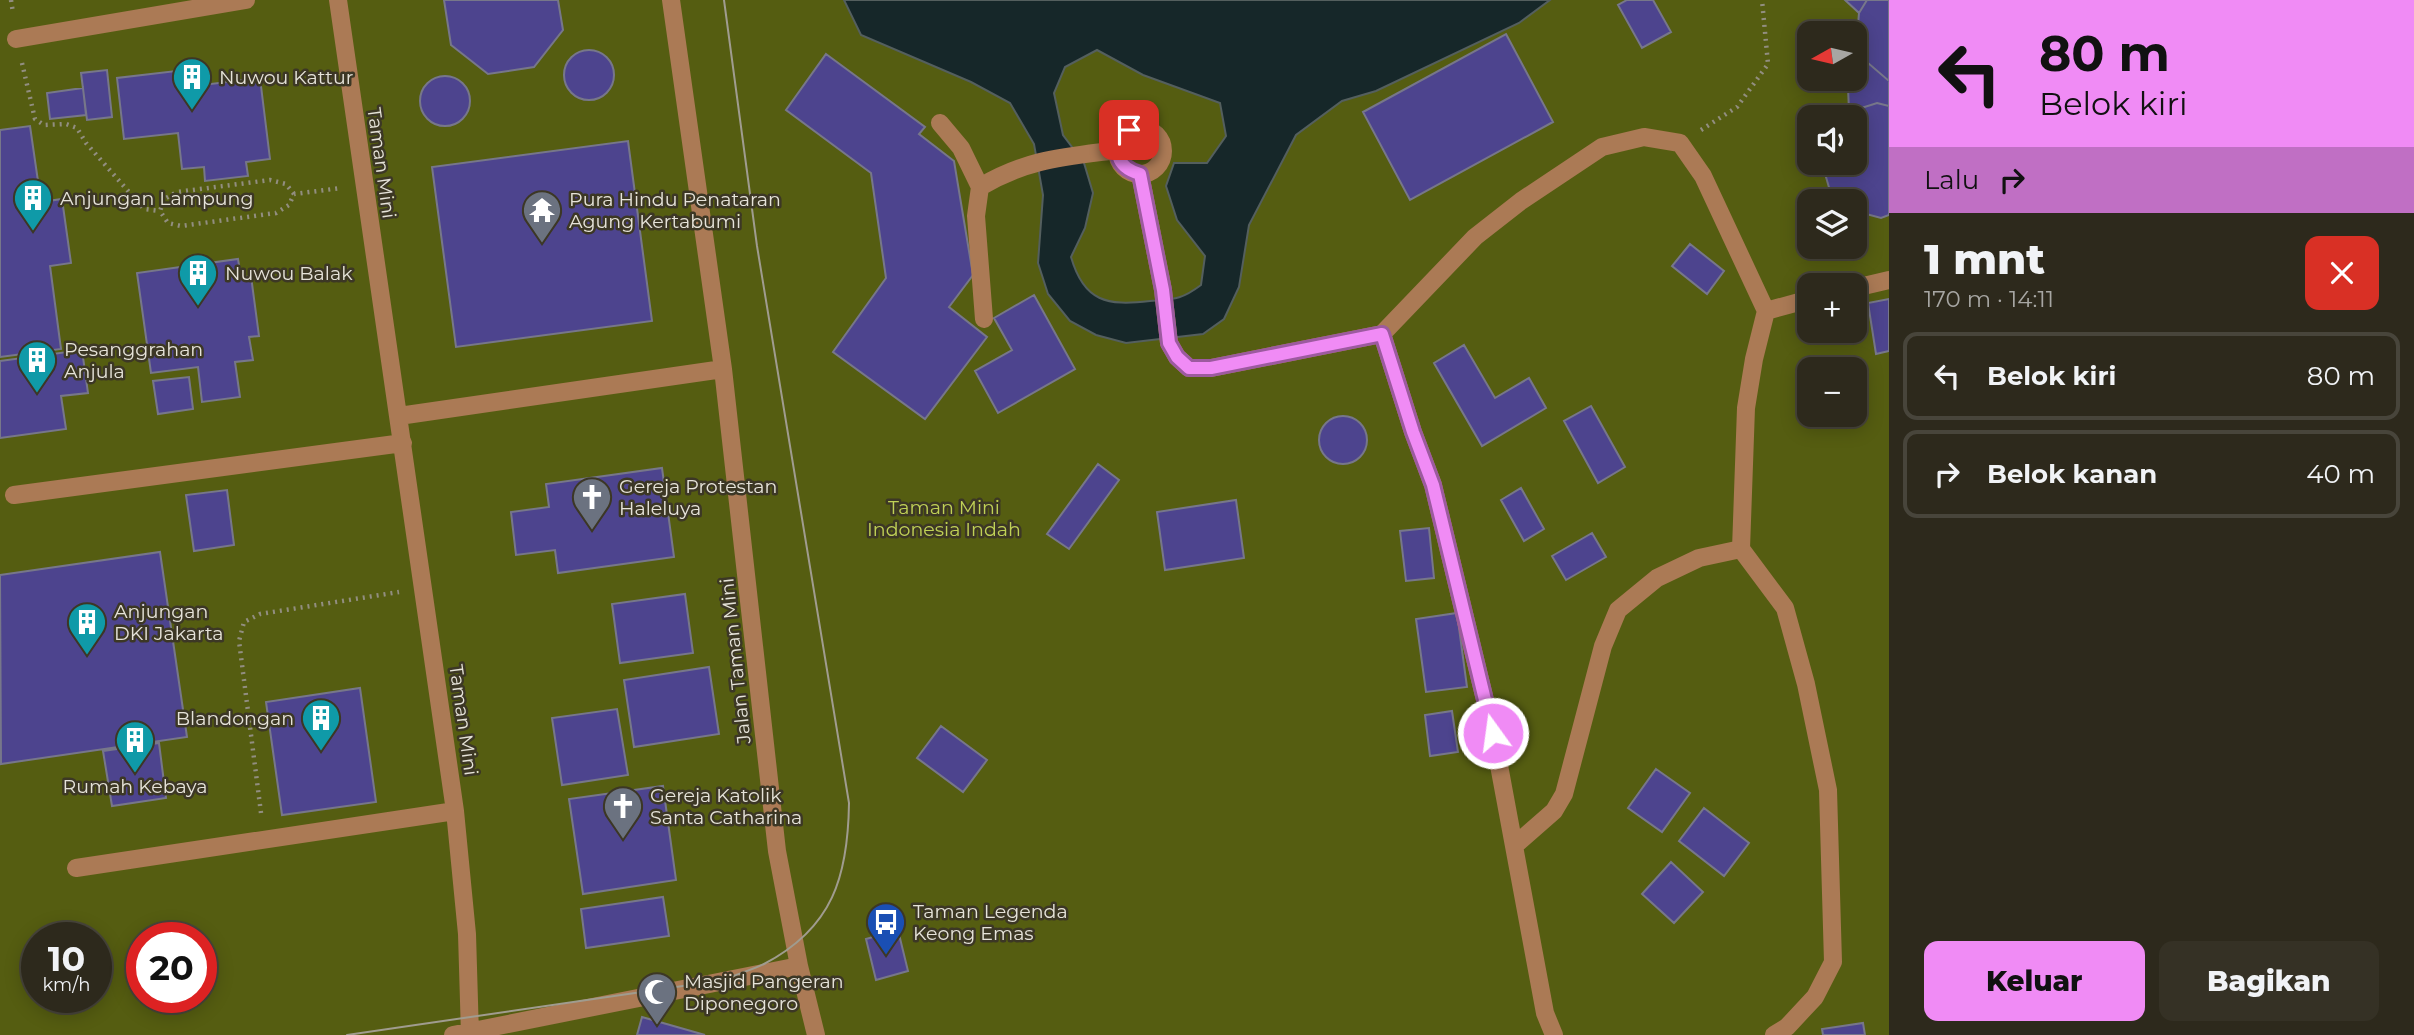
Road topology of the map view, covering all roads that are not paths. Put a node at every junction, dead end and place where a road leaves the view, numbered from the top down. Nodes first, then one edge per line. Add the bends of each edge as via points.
1 (246, 0) edge
2 (338, 0) edge
3 (671, 0) edge
4 (16, 38) road end
5 (940, 123) dead end
6 (1118, 150) junction
7 (1140, 174) junction
8 (980, 187) junction
9 (1889, 279) edge
10 (1867, 285) edge
11 (1797, 302) edge
12 (1766, 310) junction
13 (984, 319) dead end
14 (1382, 334) junction
15 (723, 369) junction
16 (400, 416) junction
17 (403, 443) junction
18 (14, 495) dead end
19 (1741, 549) junction
20 (455, 811) junction
21 (1514, 846) junction
22 (76, 868) dead end
23 (799, 965) junction
24 (464, 1034) edge
25 (816, 1035) edge
26 (1554, 1035) edge
27 (1774, 1035) edge

1 - 4 lane
2 - 16 lane, Taman Mini
3 - 15 lane, Jalan Taman Mini
5 - 8 lane via 961,148
6 - 7 lane via 1120,162
6 - 7 lane via 1129,130 1152,131 1161,139 1160,162 1152,171
6 - 8 lane via 1035,162
7 - 14 lane via 1169,343 1189,368 1211,368
8 - 13 lane via 976,216
9 - 10 lane
11 - 12 lane
12 - 14 lane via 1703,176 1680,143 1644,137 1602,147 1521,201 1475,237
12 - 19 lane via 1746,408
14 - 21 lane via 1433,485 1493,733
15 - 16 lane
15 - 23 lane, Jalan Taman Mini via 777,851
16 - 17 lane, Taman Mini
17 - 18 lane
17 - 20 lane, Taman Mini
19 - 21 lane via 1699,558 1657,578 1618,610 1603,646 1564,794 1554,811
19 - 27 lane via 1785,608 1807,684 1828,790 1833,962 1815,997
20 - 22 lane
20 - 24 lane, Taman Mini via 467,934
21 - 26 lane via 1545,1013
23 - 24 lane
23 - 25 lane, Jalan Taman Mini

